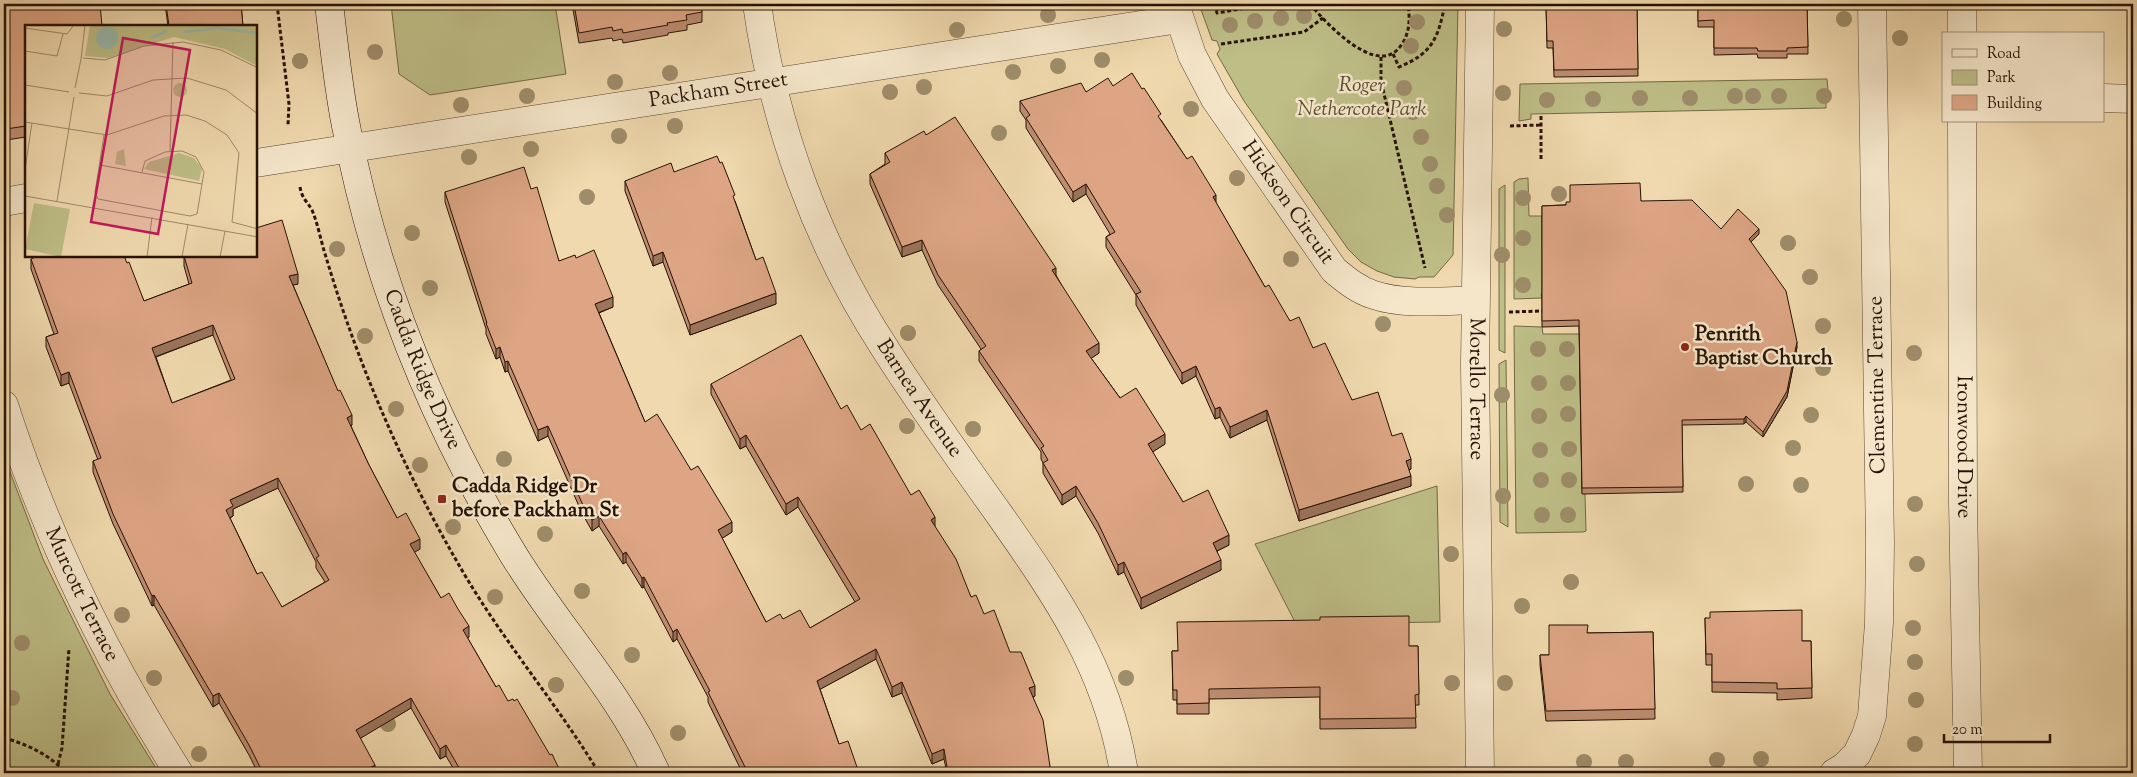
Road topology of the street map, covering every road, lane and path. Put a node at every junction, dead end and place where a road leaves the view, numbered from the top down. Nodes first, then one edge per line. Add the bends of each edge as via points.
1 (277, 4) edge
2 (329, 4) edge
3 (757, 4) edge
4 (1215, 4) edge
5 (1268, 4) edge
6 (1310, 4) edge
7 (1344, 4) edge
8 (1378, 4) edge
9 (1408, 4) edge
10 (1444, 4) edge
11 (1480, 4) edge
12 (1872, 4) edge
13 (1962, 4) edge
14 (1177, 11) edge
15 (1323, 18) junction
16 (1962, 32) edge
17 (1221, 44) dead end
18 (1392, 54) junction
19 (1381, 57) junction
20 (772, 83) junction
21 (2104, 98) edge
22 (2133, 99) edge
23 (1541, 116) dead end
24 (287, 120) dead end
25 (1962, 122) edge
26 (1541, 125) junction
27 (1509, 126) dead end
28 (350, 149) junction
29 (1541, 160) dead end
30 (258, 163) edge
31 (25, 198) edge
32 (302, 198) dead end
33 (4, 202) edge
34 (1425, 269) dead end
35 (1476, 300) junction
36 (1542, 311) edge
37 (1509, 312) dead end
38 (4, 405) edge
39 (68, 642) dead end
40 (4, 738) edge
41 (58, 764) junction
42 (1843, 767) edge
43 (66, 773) edge
44 (179, 773) edge
45 (599, 773) edge
46 (656, 773) edge
47 (1124, 773) edge
48 (1480, 773) edge
49 (1968, 773) edge

1 - 24 path via 289,104
2 - 28 street, Cadda Ridge Drive
3 - 20 street, Barnea Avenue
4 - 5 path via 1218,13
6 - 15 path
7 - 8 path via 1363,8
9 - 18 path via 1407,35
10 - 18 path via 1435,39 1423,54 1399,67
11 - 35 street, Morello Terrace
12 - 42 street, Clementine Terrace via 1879,623 1872,716 1862,745
13 - 16 street
14 - 20 street, Packham Street
14 - 35 street, Hickson Circuit via 1203,79 1215,99 1334,270 1358,288 1389,299
15 - 17 path via 1304,32
15 - 19 path via 1358,48
18 - 19 path
19 - 34 path via 1380,81
20 - 28 street, Packham Street
20 - 47 street, Barnea Avenue via 806,194 839,270 883,346 1065,611 1102,688
21 - 22 street
23 - 26 path
25 - 49 street, Ironwood Drive via 1963,502
26 - 27 path
26 - 29 path
28 - 30 street, Packham Street
28 - 46 street, Cadda Ridge Drive via 399,318 464,466 510,550 623,712
31 - 33 street
32 - 45 path via 311,209 363,368 408,471 464,573
35 - 48 street, Morello Terrace
36 - 37 path
38 - 44 street, Murcott Terrace via 48,524 96,629
39 - 41 path via 62,748
40 - 41 path via 21,742
41 - 43 path

